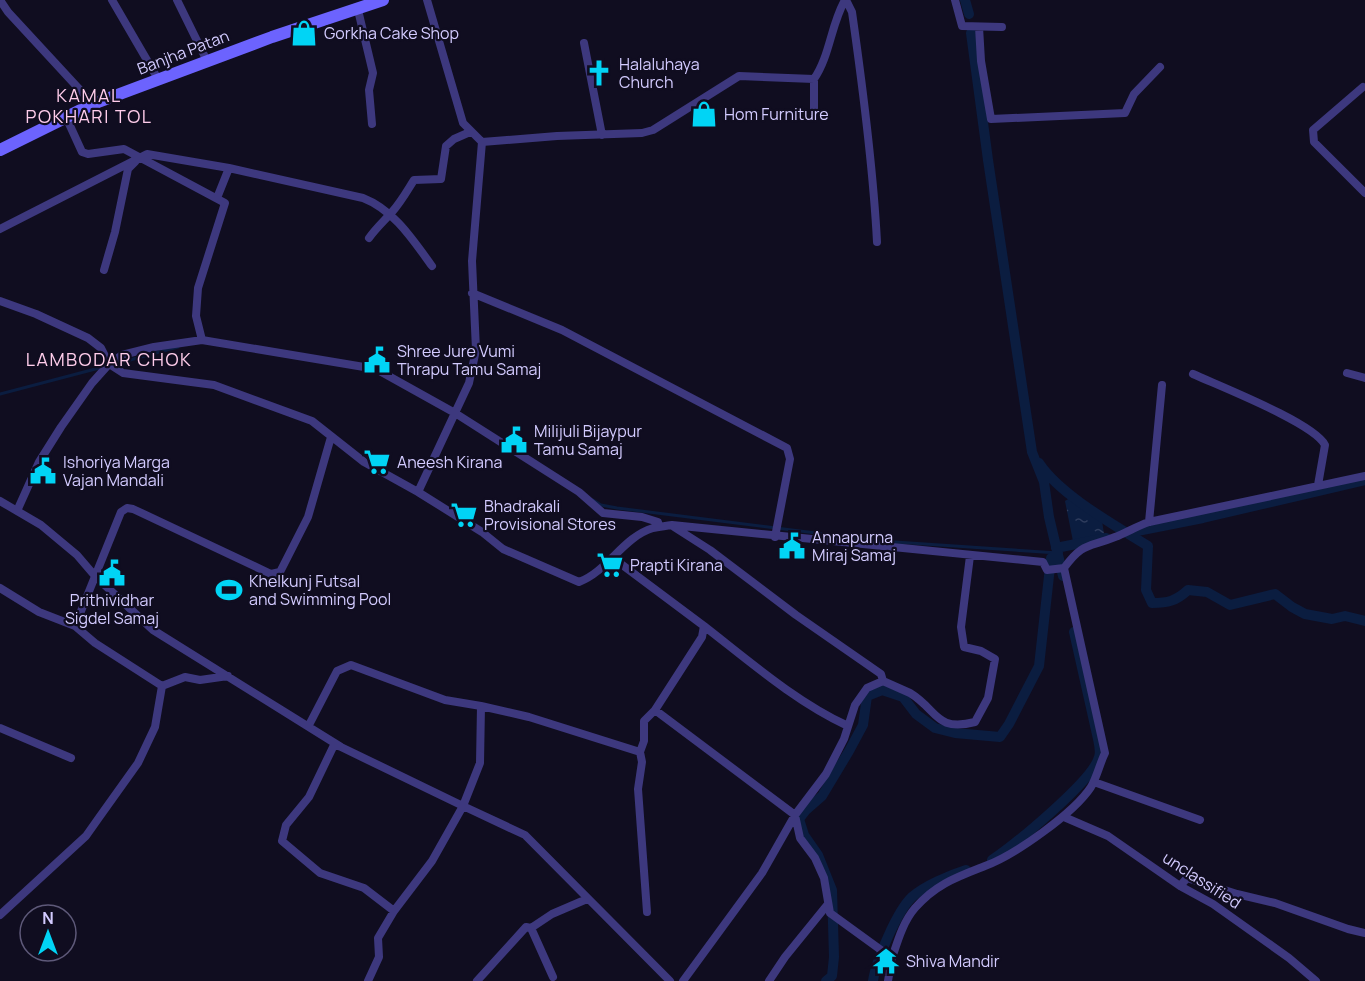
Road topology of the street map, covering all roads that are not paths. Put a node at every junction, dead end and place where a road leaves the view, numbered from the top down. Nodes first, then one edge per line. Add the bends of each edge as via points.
1 (0, 0) edge
2 (112, 0) edge
3 (177, 0) edge
4 (383, 0) edge
5 (427, 0) edge
6 (845, 0) edge
7 (955, 0) edge
8 (358, 10) junction
9 (979, 27) junction
10 (1002, 27) dead end
11 (584, 43) dead end
12 (207, 61) junction
13 (1160, 67) dead end
14 (158, 79) junction
15 (814, 79) junction
16 (1364, 87) edge
17 (93, 104) junction
18 (814, 113) dead end
19 (66, 117) junction
20 (372, 124) dead end
21 (470, 132) junction
22 (602, 135) junction
23 (482, 142) junction
24 (0, 150) edge
25 (139, 157) junction
26 (229, 168) junction
27 (1365, 193) edge
28 (221, 200) junction
29 (391, 214) junction
30 (0, 229) edge
31 (369, 237) dead end
32 (877, 242) dead end
33 (432, 266) dead end
34 (104, 270) dead end
35 (472, 293) junction
36 (0, 301) edge
37 (202, 340) junction
38 (109, 364) junction
39 (1347, 373) dead end
40 (1193, 374) dead end
41 (1365, 378) edge
42 (1162, 385) dead end
43 (455, 413) junction
44 (331, 437) junction
45 (1365, 476) edge
46 (1318, 485) junction
47 (418, 492) junction
48 (0, 501) edge
49 (17, 512) junction
50 (1149, 522) junction
51 (672, 525) junction
52 (659, 527) junction
53 (775, 537) junction
54 (970, 556) junction
55 (613, 558) junction
56 (1064, 568) junction
57 (95, 576) junction
58 (0, 588) edge
59 (75, 626) junction
60 (704, 626) junction
61 (228, 676) junction
62 (883, 681) junction
63 (162, 686) junction
64 (481, 706) junction
65 (655, 710) junction
66 (309, 725) junction
67 (848, 726) junction
68 (0, 728) edge
69 (335, 743) junction
70 (640, 752) junction
71 (71, 758) dead end
72 (1094, 782) junction
73 (463, 806) junction
74 (795, 815) junction
75 (1064, 817) junction
76 (1200, 820) dead end
77 (1180, 886) junction
78 (587, 899) junction
79 (828, 904) junction
80 (394, 911) junction
81 (647, 912) dead end
82 (0, 915) edge
83 (531, 928) junction
84 (1365, 933) edge
85 (890, 956) junction
86 (553, 977) dead end
87 (369, 981) edge
88 (477, 981) edge
89 (670, 981) edge
90 (683, 981) edge
91 (769, 981) edge
92 (888, 981) edge
93 (1316, 981) edge

1 - 17 street
2 - 14 street
3 - 12 street
4 - 8 main road, Banjha Patan
5 - 21 street via 463,123
6 - 15 street
6 - 32 street via 852,12 867,110
7 - 9 street via 962,26
8 - 12 main road, Banjha Patan
8 - 20 street via 373,73 369,90
9 - 10 street
9 - 13 street via 991,119 1125,113 1134,94
11 - 22 street
12 - 14 main road, Banjha Patan
14 - 17 main road, Banjha Patan
15 - 18 street
15 - 22 street via 739,76 653,130
16 - 27 street via 1313,130 1313,136 1314,142
17 - 19 main road, Banjha Patan
19 - 24 main road, Banjha Patan
19 - 25 street via 82,152 124,149
21 - 23 street
21 - 29 street via 446,146 441,179 414,180
22 - 23 street
23 - 35 street
25 - 26 street via 152,153
25 - 28 street
25 - 30 street
25 - 34 street via 128,168
26 - 28 street
26 - 29 street via 363,198
28 - 37 street via 198,288 196,316
29 - 31 street
29 - 33 street
35 - 43 street via 476,350 469,383
35 - 53 street via 562,330 787,447 790,459
36 - 38 street via 88,338 101,348
37 - 38 street via 122,355
37 - 43 street via 376,369
38 - 44 street via 123,373 214,385 312,421
38 - 49 street via 92,382 39,462
39 - 41 street
40 - 46 street via 1282,414 1317,436 1324,446
42 - 50 street
43 - 47 street
43 - 52 street via 579,492 603,513 642,517 658,522
44 - 47 street via 364,462
44 - 57 street via 308,517 280,572 271,574 127,508 121,512
45 - 46 street
46 - 50 street
47 - 55 street via 503,549 579,582 591,578
48 - 49 street
49 - 57 street via 41,525
50 - 56 street via 1076,552
51 - 52 street
51 - 53 street
51 - 62 street via 881,674
52 - 55 street via 629,542
53 - 54 street
54 - 56 street via 1043,562 1047,570
54 - 62 street via 960,627 964,647 995,659 988,698 975,722 958,726 941,722 911,694
55 - 60 street
56 - 72 street via 1105,753
57 - 59 street
57 - 61 street via 153,630
58 - 59 street via 39,612
59 - 63 street
60 - 65 street via 702,638
60 - 67 street via 788,690
61 - 63 street via 200,680 184,677
61 - 66 street
62 - 67 street via 867,688 855,705
63 - 82 street via 155,727 138,763 86,836
64 - 66 street via 444,700 351,665 337,671
64 - 70 street via 530,717
64 - 73 street via 480,763
65 - 70 street via 644,721
65 - 74 street
66 - 69 street
67 - 74 street via 826,774
68 - 71 street
69 - 73 street
69 - 80 street via 309,798 286,825 282,841 320,873 364,888
70 - 81 street via 638,789
72 - 75 street
72 - 76 street
73 - 78 street via 525,835
73 - 80 street via 432,861
74 - 79 street via 800,838 816,858 824,878
74 - 90 street via 762,873
75 - 77 street, unclassified via 1108,836
75 - 85 street via 994,862 928,894 904,924
77 - 84 street via 1187,878
77 - 93 street, unclassified via 1213,904
78 - 83 street
78 - 89 street
79 - 85 street via 830,914
79 - 91 street
80 - 87 street via 378,938 379,957
83 - 86 street
83 - 88 street via 526,927
85 - 92 street

